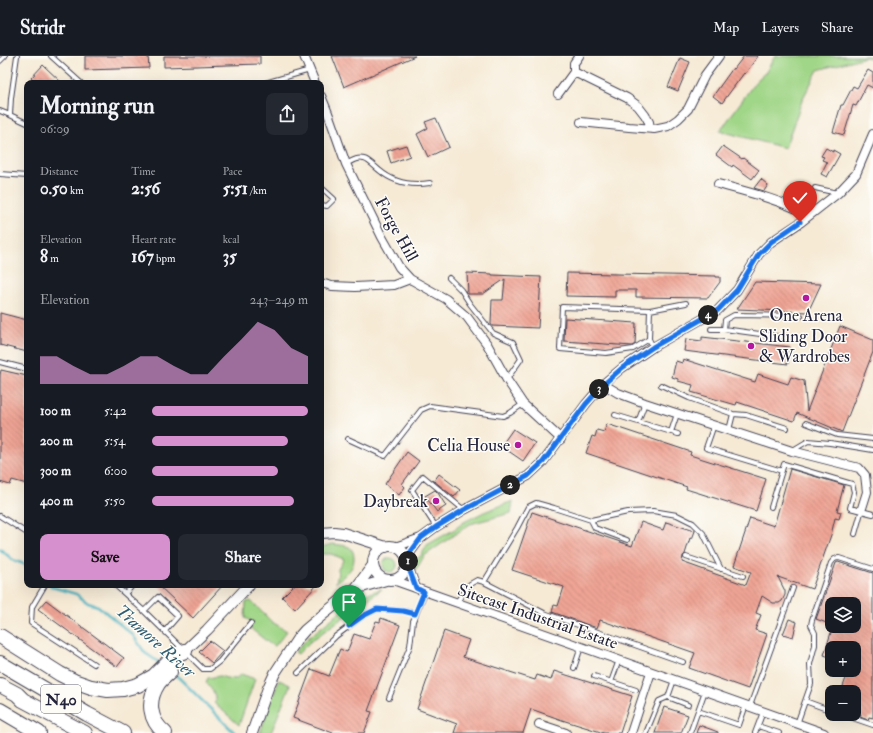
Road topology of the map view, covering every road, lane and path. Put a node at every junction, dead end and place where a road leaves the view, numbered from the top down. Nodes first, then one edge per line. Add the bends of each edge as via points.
1 (5, 56) edge
2 (17, 56) edge
3 (50, 56) edge
4 (304, 56) edge
5 (579, 56) edge
6 (719, 56) edge
7 (0, 61) edge
8 (310, 70) junction
9 (574, 72) junction
10 (78, 80) edge
11 (275, 80) edge
12 (315, 80) edge
13 (558, 94) dead end
14 (324, 103) edge
15 (0, 111) edge
16 (10, 115) junction
17 (24, 122) edge
18 (581, 122) dead end
19 (650, 128) junction
20 (873, 134) edge
21 (346, 164) junction
22 (0, 174) edge
23 (24, 176) edge
24 (430, 183) dead end
25 (718, 184) dead end
26 (815, 188) dead end
27 (324, 190) edge
28 (838, 193) junction
29 (324, 206) edge
30 (809, 215) junction
31 (449, 278) dead end
32 (410, 279) junction
33 (324, 284) edge
34 (686, 303) dead end
35 (650, 310) junction
36 (718, 310) junction
37 (801, 316) dead end
38 (725, 320) junction
39 (710, 329) dead end
40 (724, 329) junction
41 (789, 338) dead end
42 (649, 339) junction
43 (653, 347) junction
44 (0, 362) edge
45 (24, 368) edge
46 (507, 380) junction
47 (604, 384) junction
48 (661, 385) dead end
49 (645, 403) junction
50 (523, 404) junction
51 (677, 413) junction
52 (733, 414) junction
53 (616, 415) dead end
54 (638, 422) junction
55 (806, 423) dead end
56 (714, 425) junction
57 (787, 428) dead end
58 (729, 430) junction
59 (671, 432) junction
60 (678, 434) dead end
61 (348, 439) dead end
62 (561, 439) junction
63 (873, 439) edge
64 (873, 450) edge
65 (792, 451) junction
66 (782, 471) junction
67 (771, 507) dead end
68 (464, 510) junction
69 (862, 510) junction
70 (873, 514) edge
71 (0, 516) edge
72 (591, 520) junction
73 (436, 527) junction
74 (24, 531) edge
75 (324, 533) edge
76 (855, 534) dead end
77 (421, 538) junction
78 (360, 539) junction
79 (627, 540) dead end
80 (391, 547) junction
81 (686, 557) dead end
82 (373, 562) junction
83 (407, 562) junction
84 (720, 569) junction
85 (873, 569) edge
86 (742, 576) dead end
87 (389, 580) junction
88 (484, 582) junction
89 (44, 588) edge
90 (118, 588) edge
91 (130, 588) edge
92 (246, 588) edge
93 (416, 588) junction
94 (793, 588) dead end
95 (355, 589) junction
96 (424, 592) junction
97 (125, 594) junction
98 (456, 603) junction
99 (144, 611) junction
100 (415, 614) junction
101 (251, 623) dead end
102 (165, 631) junction
103 (0, 636) edge
104 (581, 647) junction
105 (185, 651) junction
106 (0, 656) edge
107 (619, 660) junction
108 (683, 662) dead end
109 (0, 663) edge
110 (94, 664) dead end
111 (574, 668) dead end
112 (651, 672) junction
113 (298, 673) dead end
114 (594, 676) dead end
115 (674, 680) junction
116 (611, 682) junction
117 (0, 685) edge
118 (636, 690) dead end
119 (705, 691) junction
120 (668, 697) junction
121 (389, 698) dead end
122 (805, 701) junction
123 (688, 705) dead end
124 (748, 706) junction
125 (825, 708) edge
126 (0, 710) edge
127 (698, 712) junction
128 (763, 712) junction
129 (87, 714) junction
130 (861, 721) edge
131 (538, 724) dead end
132 (797, 724) junction
133 (873, 725) edge
134 (758, 726) junction
135 (39, 733) edge
136 (85, 733) edge
137 (123, 733) edge
138 (165, 733) edge
139 (252, 733) edge
140 (566, 733) edge
141 (630, 733) edge
142 (646, 733) edge
143 (690, 733) edge
144 (756, 733) edge
145 (780, 733) edge
146 (824, 733) edge

1 - 7 lane
2 - 16 lane
3 - 10 lane
4 - 8 street
5 - 9 street via 574,63
6 - 19 street via 683,114 668,126
8 - 11 lane
8 - 12 street
9 - 13 street
9 - 19 street via 638,106 645,114
14 - 21 street, Forge Hill
15 - 16 lane
16 - 17 lane
18 - 19 street
20 - 28 street via 856,174
21 - 24 lane via 357,158 365,159 396,181 406,184
21 - 32 street, Forge Hill via 382,237 399,267
22 - 23 lane
25 - 30 street via 796,208
26 - 28 lane
27 - 29 lane via 334,199
28 - 30 street
30 - 36 street via 771,242 759,254 737,290
31 - 46 lane via 493,333 513,342 521,359
32 - 33 street via 394,285 355,287
32 - 46 street, Forge Hill via 446,299 467,317 487,344
34 - 35 lane
35 - 42 lane
35 - 42 lane via 562,307 560,349 606,353 633,349
36 - 38 lane
36 - 43 street
37 - 38 lane via 734,315
38 - 40 lane
39 - 40 lane
40 - 41 lane
42 - 43 lane
43 - 47 street
44 - 45 lane
46 - 50 street, Forge Hill
47 - 49 street via 618,393
47 - 62 street
48 - 52 lane
49 - 51 street
49 - 54 lane
50 - 61 lane via 502,416 430,406 421,410 385,456
50 - 62 street, Forge Hill
51 - 56 street
51 - 59 lane
52 - 57 lane via 746,415
52 - 58 lane
53 - 54 lane
54 - 59 lane
55 - 63 lane via 838,435
56 - 58 street
56 - 66 lane via 706,448
58 - 65 street
59 - 60 lane
62 - 68 street via 528,476
64 - 65 lane via 808,440
65 - 69 street via 859,468 865,474 867,492
66 - 67 lane
66 - 69 lane via 784,464 852,484 854,492 850,508
68 - 73 street
68 - 73 lane via 423,476 412,490
69 - 70 lane
69 - 76 lane
71 - 74 lane
72 - 79 lane via 595,528
72 - 84 lane via 628,512 653,510 677,515 693,523 703,533
72 - 88 lane via 536,503 528,506
73 - 77 street
75 - 78 street via 343,533
77 - 80 street
77 - 83 street
78 - 80 street
78 - 82 street
80 - 82 street via 378,551
80 - 83 street via 404,552
81 - 84 lane
82 - 87 street via 377,575
82 - 95 street
83 - 87 street via 403,576
83 - 93 street
84 - 86 lane
85 - 122 lane via 839,558 831,562 811,624 815,633 815,645 810,664 811,684
87 - 93 street, Sitecast Industrial Estate
87 - 95 street
88 - 98 lane via 476,580 470,584
88 - 108 lane via 544,613
89 - 110 lane via 32,607 31,623
90 - 97 lane
91 - 97 lane
92 - 105 street
93 - 96 street, Sitecast Industrial Estate
94 - 124 lane
95 - 139 street via 298,638 275,673
96 - 98 street, Sitecast Industrial Estate
96 - 100 lane
97 - 99 lane
98 - 104 street, Sitecast Industrial Estate
99 - 102 lane
99 - 102 lane via 158,597 178,616
100 - 113 lane via 377,609 336,636
100 - 121 lane via 410,646
101 - 105 lane via 220,661 210,668 203,668
102 - 105 lane
103 - 105 highway via 60,674 91,687 108,690 138,685 154,676 175,656
104 - 107 street, Sitecast Industrial Estate
104 - 111 lane
105 - 138 highway via 159,683 153,695 153,718
106 - 129 highway
107 - 112 street, Sitecast Industrial Estate
107 - 116 lane
109 - 129 highway, N40
112 - 115 street, Sitecast Industrial Estate
112 - 141 street
114 - 116 lane
115 - 119 street, Sitecast Industrial Estate
115 - 120 lane
116 - 118 lane
117 - 136 highway, N40
119 - 124 street, Sitecast Industrial Estate
119 - 127 lane
120 - 123 lane
120 - 142 lane via 659,701
122 - 125 lane
122 - 132 lane
124 - 127 lane via 739,725
124 - 128 street, Sitecast Industrial Estate
126 - 135 highway
127 - 143 lane
128 - 132 street, Sitecast Industrial Estate
128 - 134 lane
129 - 137 highway, N40
130 - 133 lane
131 - 140 street
132 - 146 street, Sitecast Industrial Estate
134 - 144 lane
134 - 145 lane

